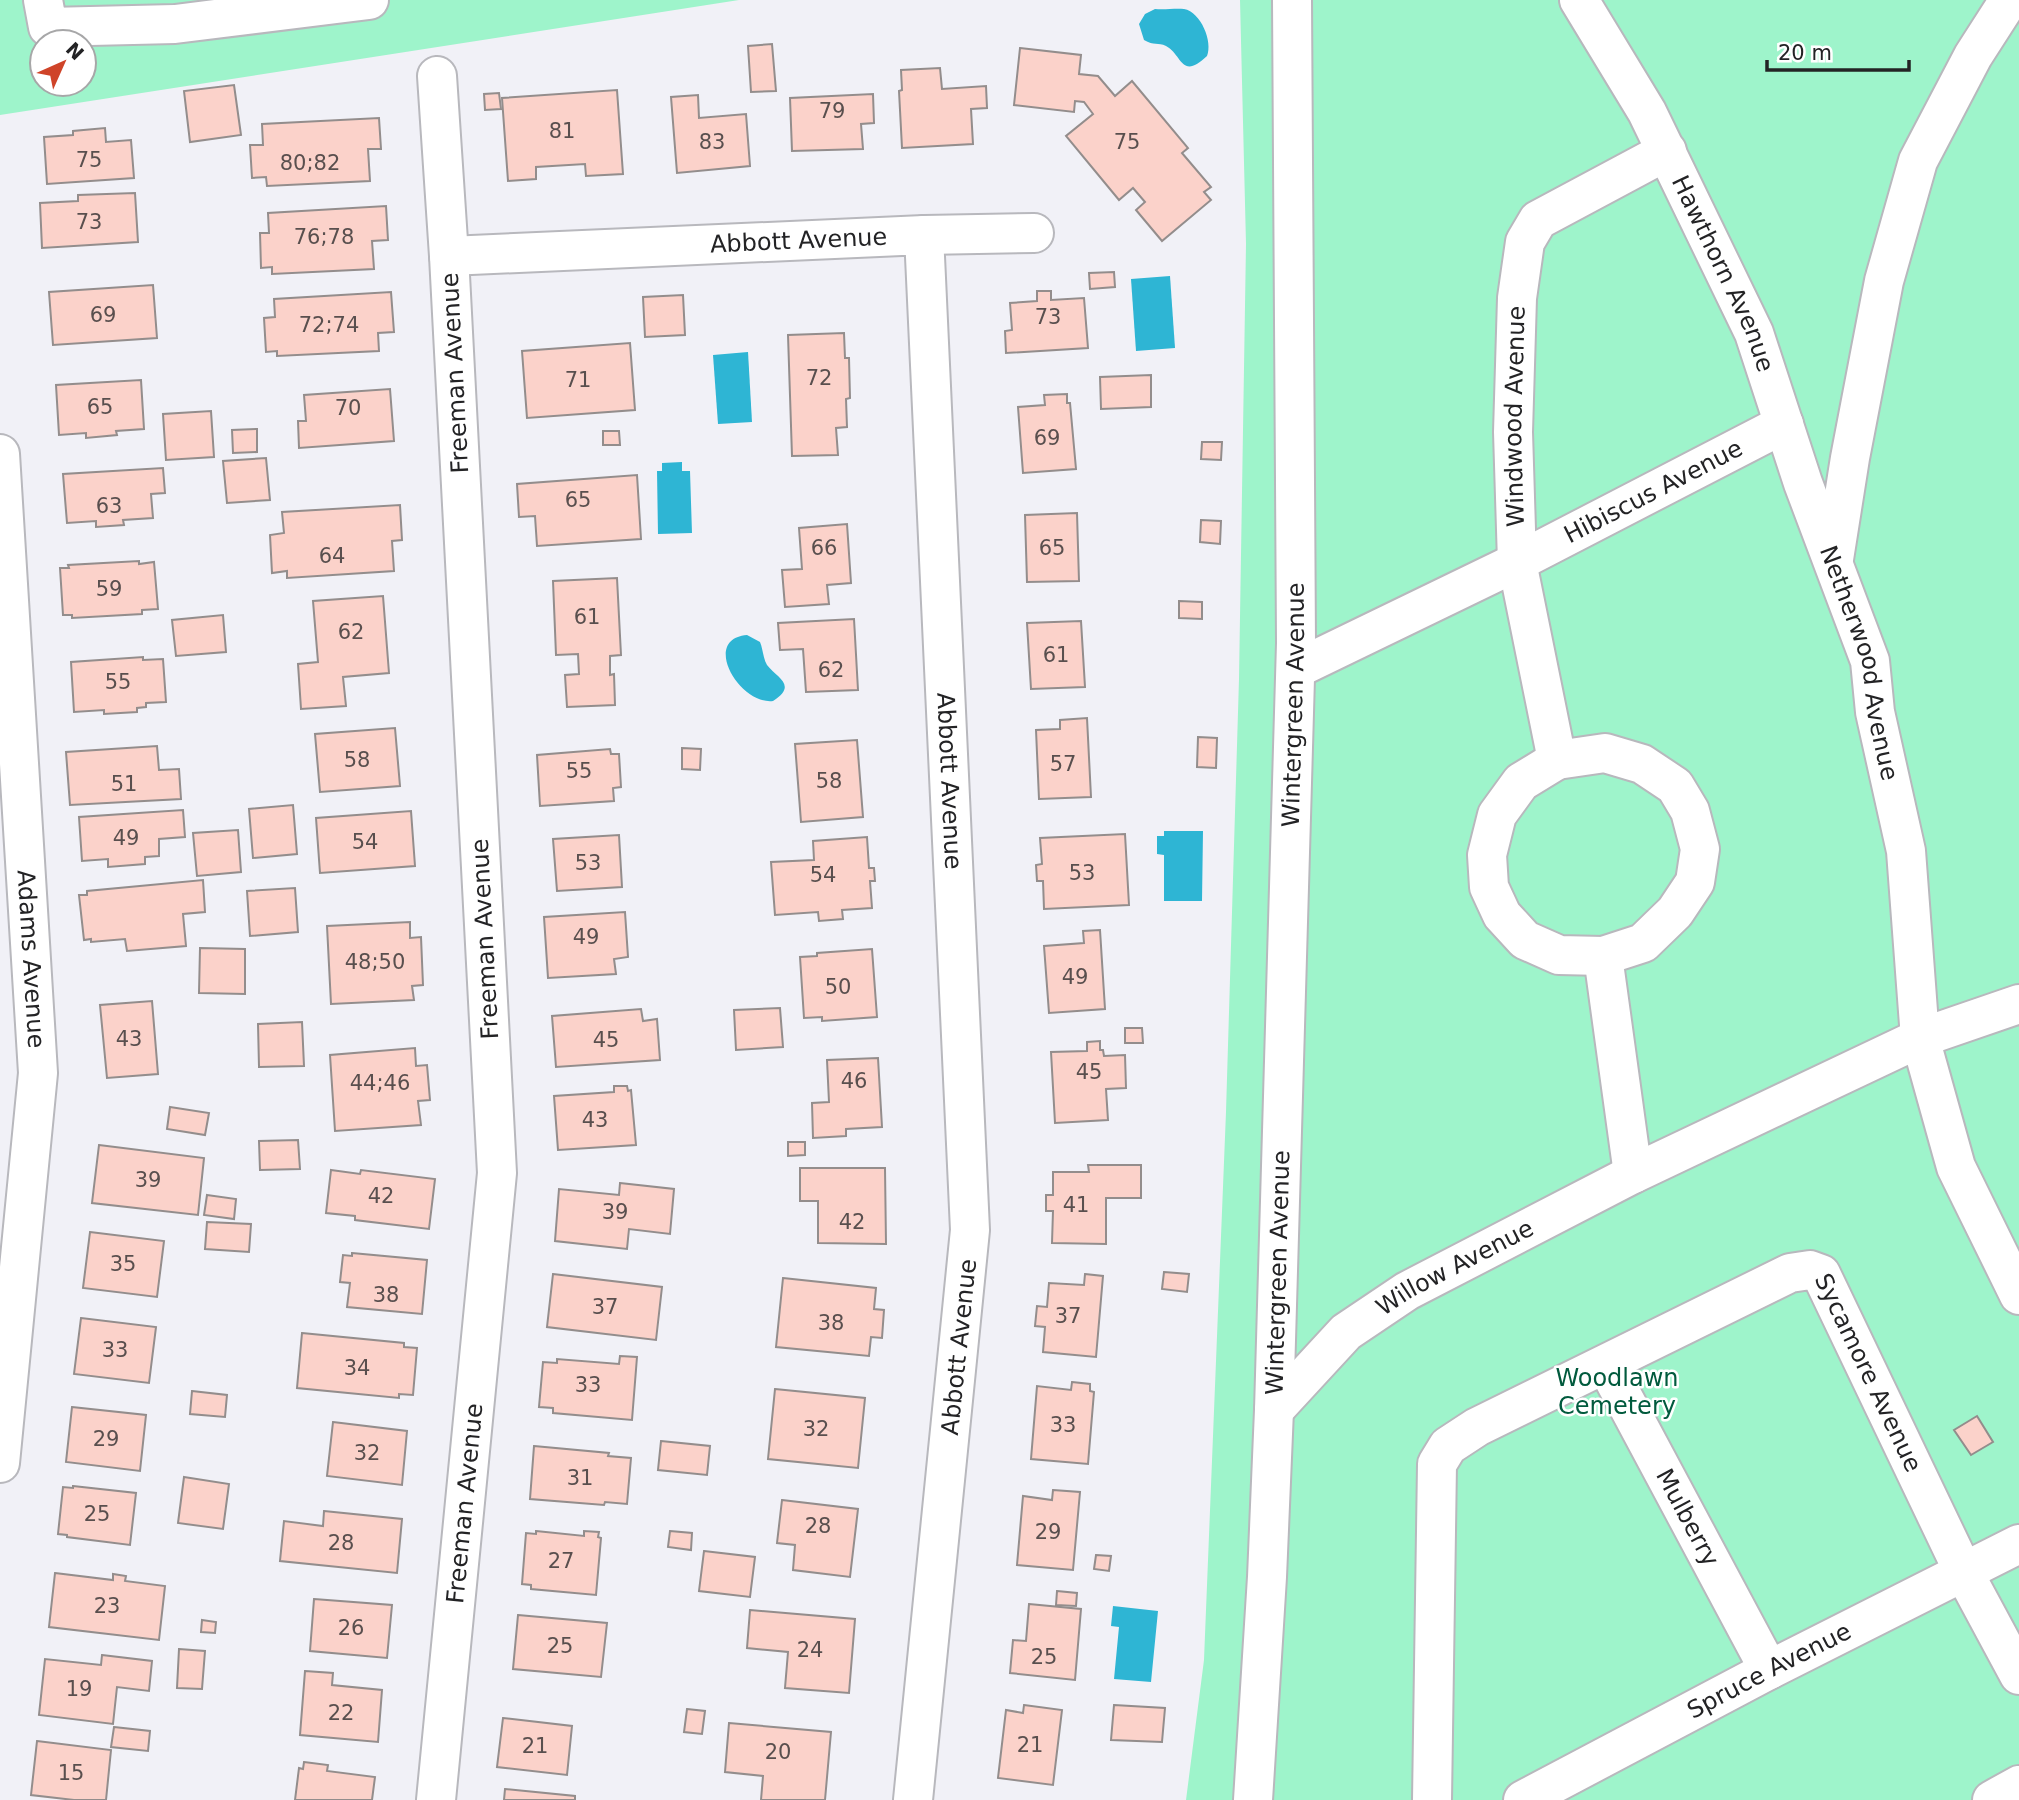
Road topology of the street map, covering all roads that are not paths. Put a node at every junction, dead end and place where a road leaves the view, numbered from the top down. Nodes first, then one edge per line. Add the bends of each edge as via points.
1 (369, 0) edge
2 (1292, 0) edge
3 (1579, 0) edge
4 (2008, 0) edge
5 (46, 14) edge
6 (437, 76) dead end
7 (1667, 151) junction
8 (1034, 233) dead end
9 (924, 235) junction
10 (449, 256) junction
11 (1784, 424) junction
12 (0, 454) edge
13 (1834, 561) junction
14 (1517, 562) junction
15 (1296, 669) junction
16 (1557, 760) junction
17 (1603, 956) junction
18 (2019, 1004) edge
19 (1920, 1038) junction
20 (1633, 1174) junction
21 (2019, 1295) edge
22 (1606, 1365) junction
23 (1274, 1410) junction
24 (0, 1463) edge
25 (2019, 1544) edge
26 (1963, 1571) junction
27 (1769, 1670) junction
28 (2019, 1675) edge
29 (2019, 1785) edge
30 (436, 1800) edge
31 (913, 1800) edge
32 (1253, 1800) edge
33 (1432, 1800) edge
34 (1523, 1800) edge
35 (1992, 1800) edge

1 - 5 street via 175,24
2 - 15 street, Wintergreen Avenue
3 - 7 street, Hawthorn Avenue
4 - 13 street, Netherwood Avenue via 1918,161 1884,281
6 - 10 street, Freeman Avenue
7 - 11 street, Hawthorn Avenue via 1754,333
7 - 14 street, Windwood Avenue via 1538,220 1525,242 1517,298 1513,432
8 - 9 street
9 - 10 street, Abbott Avenue
9 - 31 street, Abbott Avenue via 970,1230
10 - 30 street, Freeman Avenue via 497,1173
11 - 13 street, Hawthorn Avenue
11 - 14 street, Hibiscus Avenue
12 - 24 street, Adams Avenue via 38,1083
13 - 19 street, Netherwood Avenue via 1870,661 1875,712 1906,851
14 - 15 street, Hibiscus Avenue
14 - 16 street, Windwood Avenue
15 - 23 street, Wintergreen Avenue
16 - 17 street via 1521,782 1497,815 1487,855 1489,887 1502,915 1525,940 1559,955
16 - 17 street via 1605,753 1642,764 1675,786 1690,811 1700,849 1695,882 1675,912 1643,943
17 - 20 street
18 - 19 street, Willow Avenue
19 - 20 street, Willow Avenue
19 - 21 street, Netherwood Avenue via 1956,1167
20 - 23 street, Willow Avenue via 1407,1291 1346,1332
22 - 26 street, Sycamore Avenue via 1790,1273 1810,1270 1821,1274
22 - 27 street, Mulberry
22 - 33 street, Sycamore Avenue via 1477,1427 1448,1446 1437,1464
23 - 32 street
25 - 26 street, Spruce Avenue
26 - 27 street, Spruce Avenue
26 - 28 street, Sycamore Avenue
27 - 34 street, Spruce Avenue
29 - 35 street

